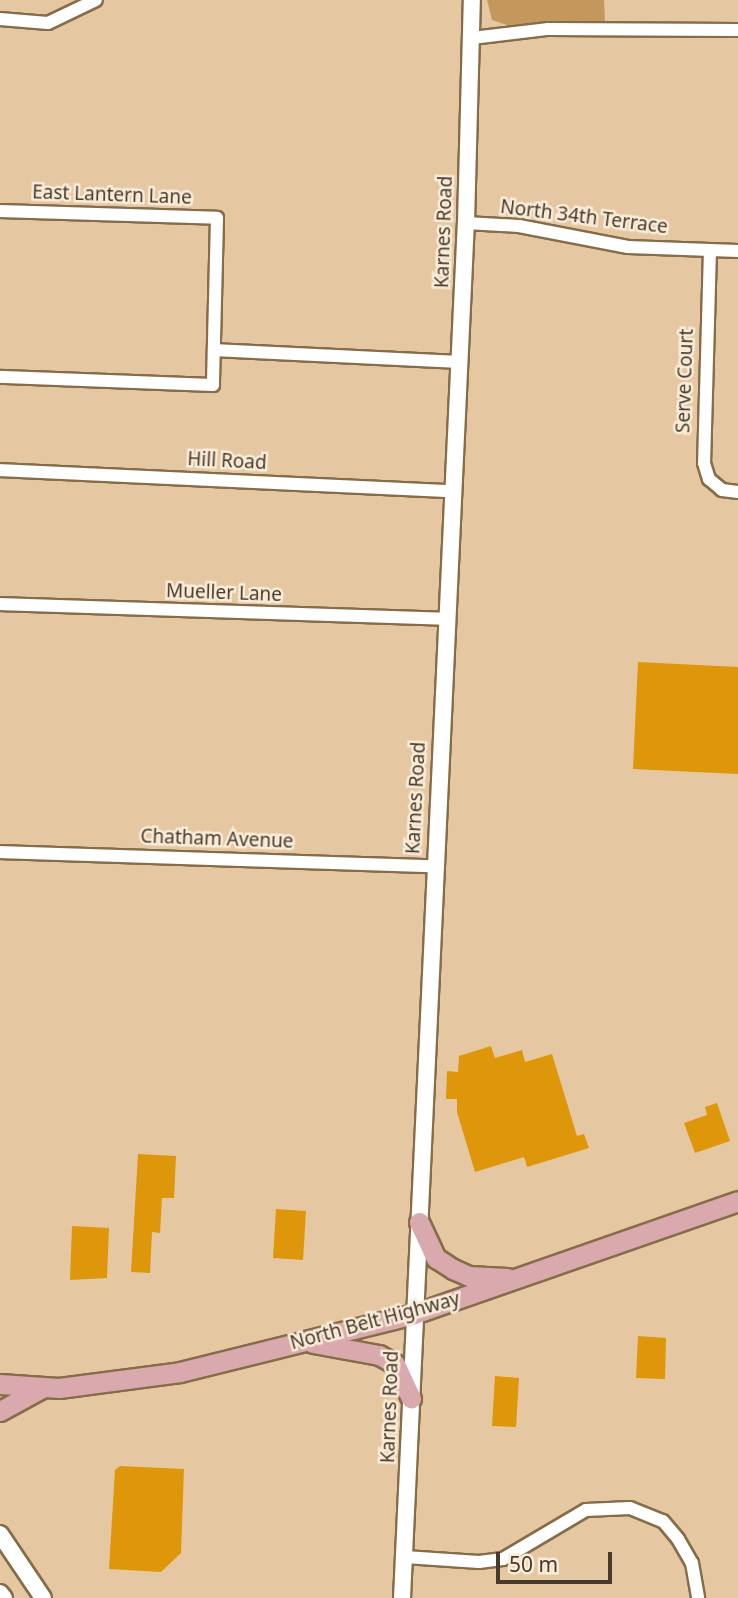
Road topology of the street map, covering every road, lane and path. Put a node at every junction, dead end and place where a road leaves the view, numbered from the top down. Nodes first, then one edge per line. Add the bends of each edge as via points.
1 (96, 0) edge
2 (472, 0) edge
3 (0, 19) edge
4 (738, 30) edge
5 (472, 38) junction
6 (0, 211) edge
7 (466, 223) junction
8 (710, 250) junction
9 (738, 251) edge
10 (214, 349) junction
11 (459, 362) junction
12 (0, 377) edge
13 (0, 470) edge
14 (452, 491) junction
15 (738, 492) edge
16 (0, 604) edge
17 (446, 619) junction
18 (0, 852) edge
19 (433, 866) junction
20 (738, 1201) edge
21 (419, 1222) junction
22 (514, 1279) junction
23 (414, 1314) junction
24 (305, 1341) junction
25 (0, 1384) edge
26 (47, 1387) junction
27 (411, 1398) junction
28 (0, 1411) edge
29 (0, 1534) edge
30 (405, 1557) junction
31 (0, 1593) edge
32 (4, 1598) edge
33 (43, 1598) edge
34 (402, 1598) edge
35 (698, 1598) edge

1 - 3 street via 48,23
2 - 5 street, Karnes Road
4 - 5 street via 548,29
5 - 7 street, Karnes Road
6 - 10 street, East Lantern Lane via 218,218
7 - 8 street, North 34th Terrace via 519,226 628,247
7 - 11 street, Karnes Road
8 - 9 street, North 34th Terrace
8 - 15 street, Serve Court via 704,463 709,479 722,489
10 - 11 street
10 - 12 street via 213,385
11 - 14 street, Karnes Road
13 - 14 street, Hill Road
14 - 17 street, Karnes Road
16 - 17 street, Mueller Lane
17 - 19 street, Karnes Road
18 - 19 street, Chatham Avenue
19 - 21 street, Karnes Road
20 - 22 main road, North Belt Highway
21 - 22 main road via 436,1258 453,1269 469,1276
21 - 23 street, Karnes Road
22 - 23 main road, North Belt Highway
23 - 24 main road, North Belt Highway
23 - 27 street, Karnes Road
24 - 26 main road, North Belt Highway via 180,1372
24 - 27 main road via 379,1355 395,1364
25 - 26 main road, North Belt Highway
26 - 28 main road
27 - 30 street, Karnes Road
29 - 33 street
30 - 34 street, Karnes Road
30 - 35 street via 503,1559 586,1510 630,1508 663,1521 678,1539 692,1563
31 - 32 street

